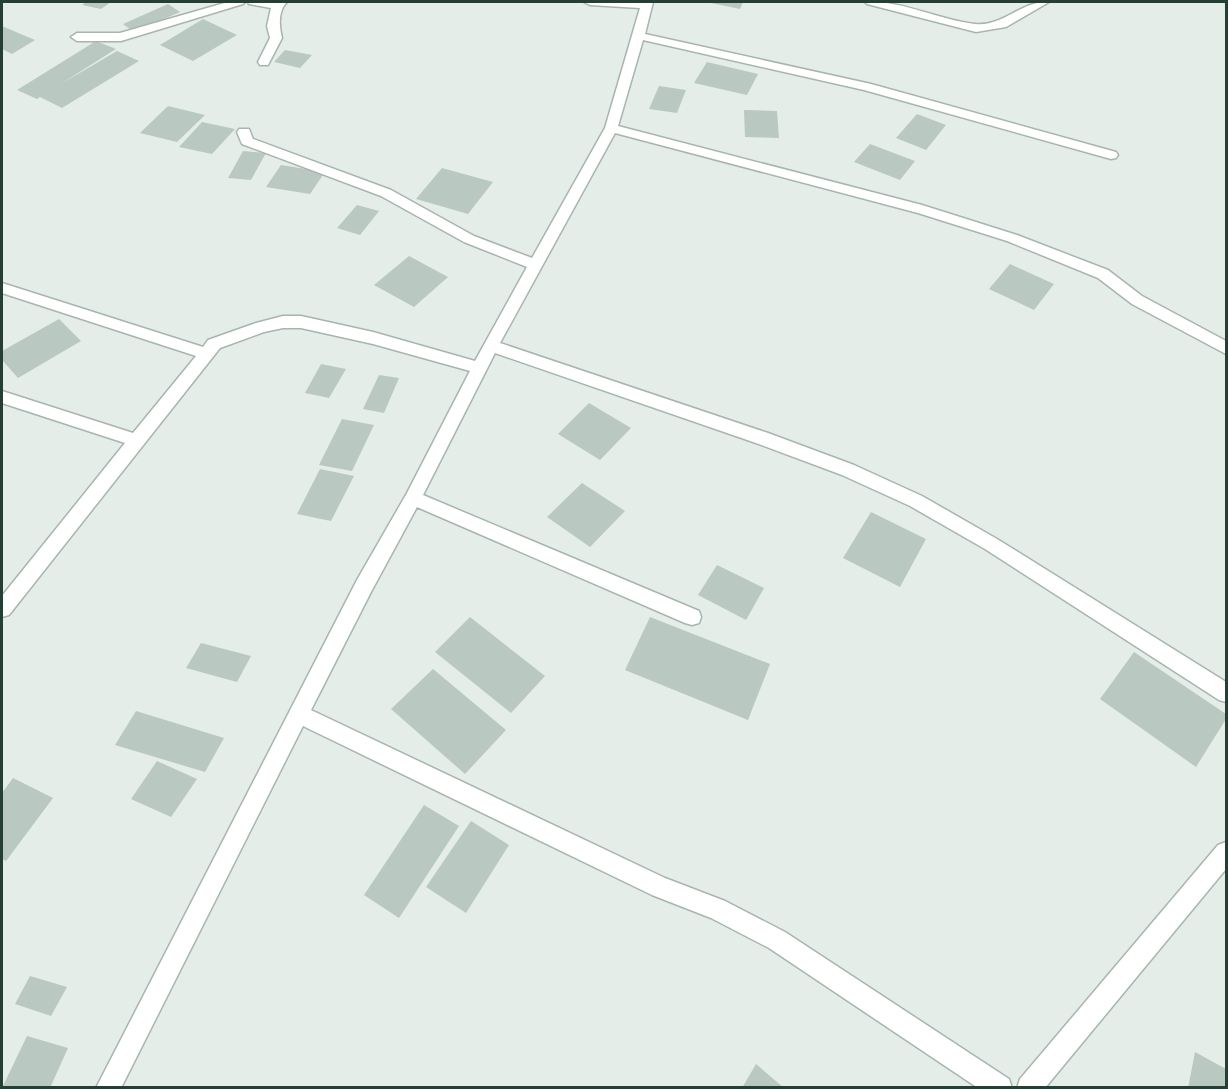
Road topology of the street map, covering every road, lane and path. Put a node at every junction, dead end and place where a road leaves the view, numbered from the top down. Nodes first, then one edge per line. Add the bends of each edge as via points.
1 (239, 2) edge
2 (253, 2) edge
3 (590, 2) edge
4 (871, 2) edge
5 (1043, 2) edge
6 (279, 3) edge
7 (647, 3) edge
8 (639, 36) junction
9 (77, 37) dead end
10 (264, 62) dead end
11 (610, 128) junction
12 (244, 132) dead end
13 (1111, 155) dead end
14 (537, 265) junction
15 (2, 288) edge
16 (491, 346) junction
17 (1227, 348) edge
18 (205, 353) junction
19 (479, 368) junction
20 (7, 399) edge
21 (2, 414) edge
22 (138, 441) junction
23 (413, 498) junction
24 (2, 609) edge
25 (692, 617) dead end
26 (1227, 693) edge
27 (299, 714) junction
28 (1227, 853) edge
29 (108, 1088) edge
30 (1000, 1088) edge
31 (1029, 1088) edge

1 - 9 street via 121,37
2 - 6 street
3 - 7 street
4 - 5 street via 976,28 1002,25
6 - 10 street via 273,26 276,38
7 - 8 street
8 - 11 street
8 - 13 street via 867,87
11 - 14 street
11 - 17 street via 922,210 1022,242 1096,270 1137,300
12 - 14 street via 247,141 386,192 469,240
14 - 16 street
15 - 18 street
16 - 19 street
16 - 26 street via 773,442 916,501 992,544
18 - 19 street via 228,337 283,322 301,322
18 - 22 street
19 - 23 street
20 - 21 street
20 - 22 street
22 - 24 street
23 - 25 street
23 - 27 street
27 - 29 street
27 - 30 street via 777,940
28 - 31 street

